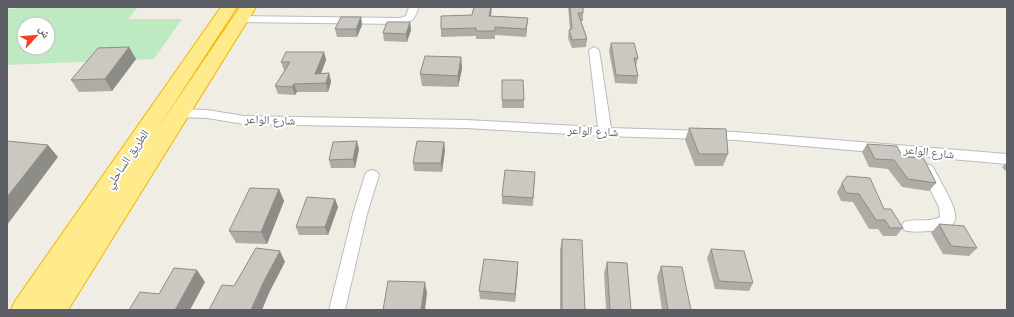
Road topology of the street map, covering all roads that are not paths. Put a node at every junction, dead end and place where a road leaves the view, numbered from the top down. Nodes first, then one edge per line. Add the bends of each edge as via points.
1 (414, 7) edge
2 (239, 11) edge
3 (594, 50) dead end
4 (180, 113) junction
5 (605, 132) junction
6 (918, 152) junction
7 (1007, 159) edge
8 (372, 175) dead end
9 (910, 226) dead end
10 (25, 310) edge
11 (53, 310) edge
12 (337, 310) edge

1 - 2 street via 410,18 401,20
2 - 4 highway, الطريق الساحلي
2 - 10 highway, الطريق الساحلي
3 - 5 street
4 - 5 street, شارع الواعر via 244,120 466,124
4 - 11 highway, الطريق الساحلي
5 - 6 street, شارع الواعر via 736,136
6 - 7 street, شارع الواعر
6 - 9 street via 946,207 948,219 939,224
8 - 12 street

